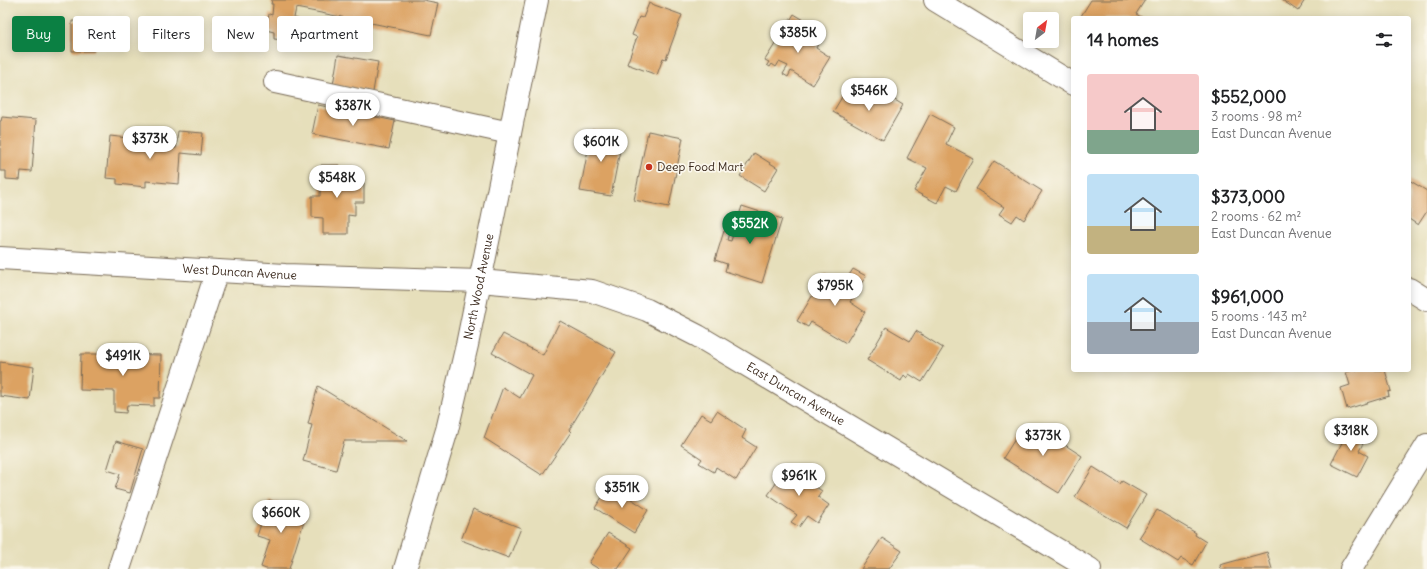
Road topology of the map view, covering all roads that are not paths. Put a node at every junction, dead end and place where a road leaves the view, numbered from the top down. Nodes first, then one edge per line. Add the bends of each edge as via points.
1 (537, 0) edge
2 (935, 0) edge
3 (274, 82) dead end
4 (1071, 83) edge
5 (510, 133) junction
6 (0, 258) edge
7 (217, 271) junction
8 (480, 281) junction
9 (1411, 290) edge
10 (1427, 300) edge
11 (1427, 445) edge
12 (119, 569) edge
13 (405, 569) edge
14 (1090, 569) edge
15 (1351, 569) edge

1 - 5 street, North Wood Avenue
2 - 4 street
3 - 5 street
5 - 8 street, North Wood Avenue
6 - 7 street, West Duncan Avenue
7 - 8 street, West Duncan Avenue
7 - 12 street
8 - 13 street, North Wood Avenue via 447,430
8 - 14 street, East Duncan Avenue via 592,291 647,310 698,336
9 - 10 street
11 - 15 street

